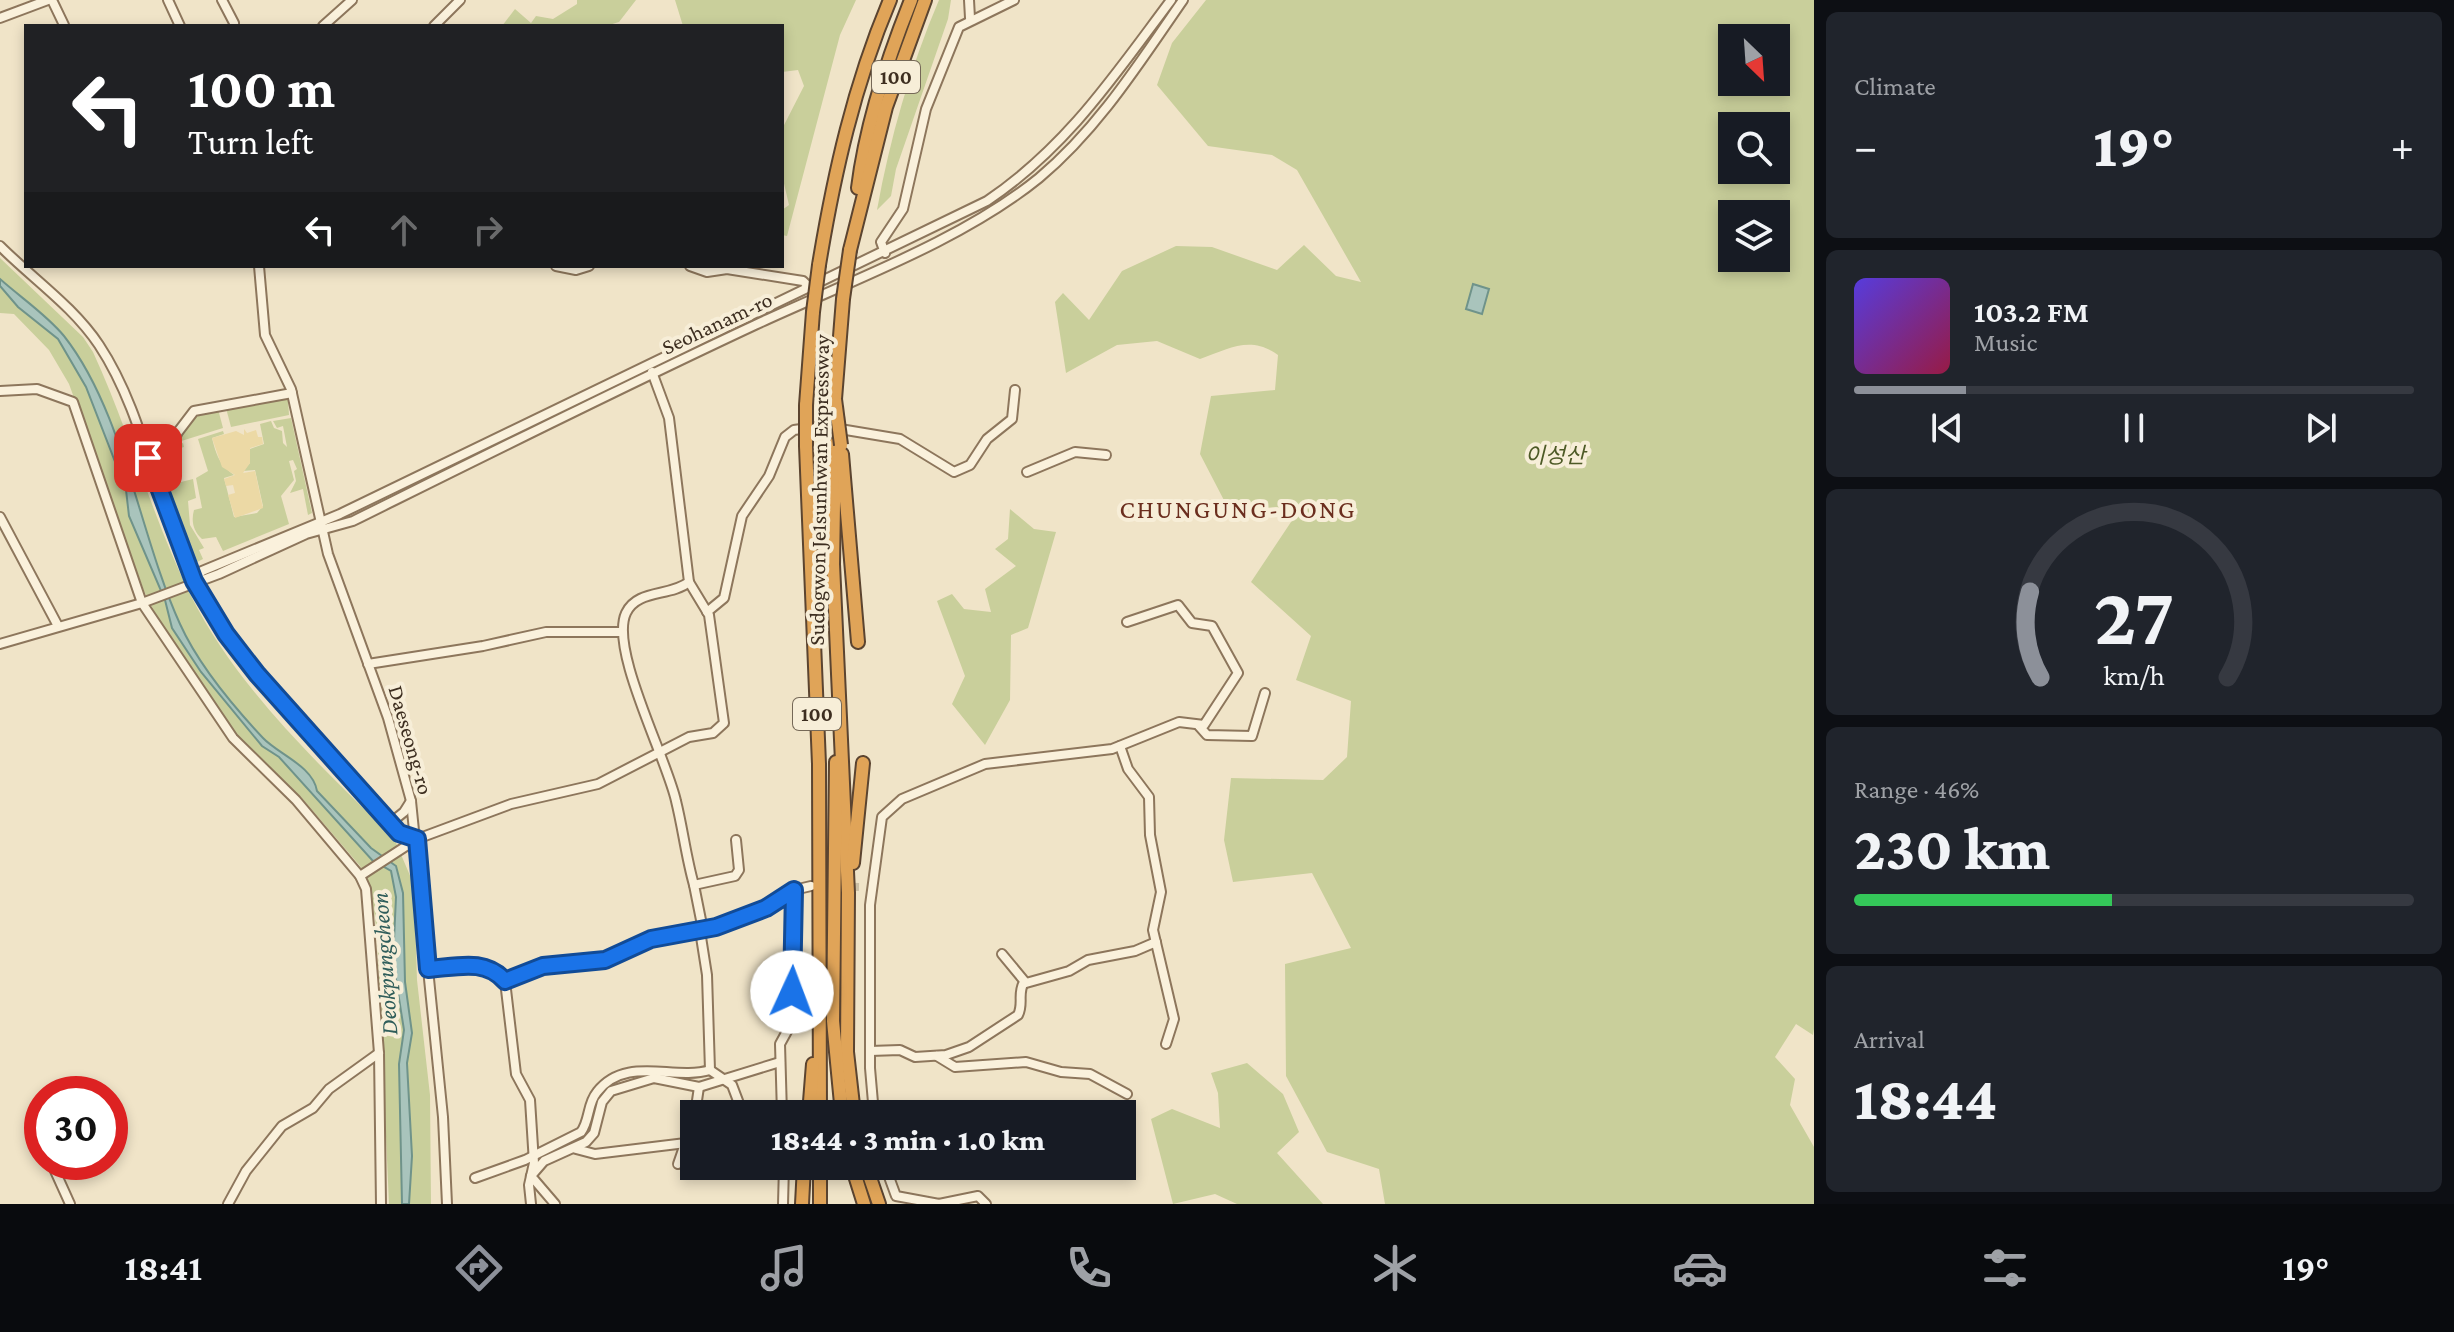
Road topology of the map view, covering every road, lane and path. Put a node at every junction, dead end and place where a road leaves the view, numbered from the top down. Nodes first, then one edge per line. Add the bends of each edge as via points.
1 (50, 0) edge
2 (168, 0) edge
3 (222, 0) edge
4 (352, 0) edge
5 (460, 0) edge
6 (890, 0) edge
7 (911, 0) edge
8 (925, 0) edge
9 (969, 0) edge
10 (1014, 0) edge
11 (1171, 0) edge
12 (1183, 0) edge
13 (0, 18) edge
14 (970, 18) junction
15 (234, 23) dead end
16 (63, 24) edge
17 (179, 24) edge
18 (325, 24) edge
19 (436, 24) edge
20 (0, 246) edge
21 (850, 250) junction
22 (885, 253) junction
23 (259, 268) edge
24 (696, 268) edge
25 (810, 288) junction
26 (648, 364) junction
27 (652, 373) junction
28 (1015, 390) dead end
29 (0, 391) edge
30 (292, 393) junction
31 (838, 445) junction
32 (1106, 455) dead end
33 (166, 457) junction
34 (148, 458) junction
35 (1027, 472) dead end
36 (155, 477) junction
37 (0, 517) edge
38 (323, 526) junction
39 (194, 581) junction
40 (689, 582) junction
41 (144, 602) junction
42 (707, 612) junction
43 (1127, 622) dead end
44 (58, 626) junction
45 (622, 632) junction
46 (858, 642) dead end
47 (0, 644) edge
48 (368, 664) junction
49 (1265, 693) dead end
50 (839, 696) junction
51 (1199, 726) junction
52 (1120, 746) junction
53 (659, 751) junction
54 (863, 763) dead end
55 (411, 801) junction
56 (380, 811) junction
57 (417, 839) junction
58 (736, 840) dead end
59 (360, 876) junction
60 (694, 885) junction
61 (811, 886) tunnel mouth
62 (873, 887) junction
63 (794, 890) junction
64 (853, 890) junction
65 (703, 930) junction
66 (1156, 942) junction
67 (1002, 954) dead end
68 (428, 969) junction
69 (505, 981) junction
70 (819, 981) junction
71 (1024, 982) junction
72 (1166, 1044) dead end
73 (870, 1051) junction
74 (379, 1053) junction
75 (937, 1056) junction
76 (780, 1062) junction
77 (710, 1070) junction
78 (724, 1076) junction
79 (699, 1087) junction
80 (1127, 1094) dead end
81 (697, 1100) edge
82 (738, 1100) edge
83 (781, 1100) edge
84 (810, 1100) edge
85 (820, 1100) edge
86 (841, 1100) edge
87 (852, 1100) edge
88 (873, 1100) edge
89 (680, 1143) edge
90 (576, 1149) junction
91 (534, 1155) junction
92 (680, 1160) edge
93 (678, 1164) dead end
94 (531, 1176) junction
95 (475, 1178) dead end
96 (59, 1180) edge
97 (784, 1180) edge
98 (803, 1180) edge
99 (820, 1180) edge
100 (856, 1180) edge
101 (871, 1180) edge
102 (890, 1180) edge
103 (70, 1204) edge
104 (228, 1204) edge
105 (381, 1204) edge
106 (447, 1204) edge
107 (531, 1204) edge
108 (555, 1204) edge
109 (783, 1204) edge
110 (802, 1204) edge
111 (820, 1204) edge
112 (864, 1204) edge
113 (879, 1204) edge
114 (986, 1204) edge

1 - 13 street
1 - 16 street
2 - 17 street
3 - 15 street
4 - 18 street
5 - 19 street
6 - 70 highway, Sudogwon Je1sunhwan Expressway / 100, bridge via 861,76 832,187 813,312 806,405 819,764
7 - 21 highway, Sudogwon Je1sunhwan Expressway / 100 via 862,156
8 - 21 highway, Sudogwon Je1sunhwan Expressway / 100 via 886,107
9 - 14 street
10 - 14 street
11 - 22 street, Seohanam-ro via 1081,120 1035,167 977,207
12 - 27 street, Seohanam-ro via 1087,131 1037,179 993,211
14 - 22 street via 959,27 942,64 912,159 903,209 881,242
20 - 34 street via 69,310 100,348
21 - 31 highway, Sudogwon Je1sunhwan Expressway / 100, bridge via 835,399
22 - 25 street, Seohanam-ro
23 - 30 street, Daeseong-ro via 265,335
24 - 25 street via 803,281
25 - 26 street, Seohanam-ro
26 - 27 street
26 - 38 street, Seohanam-ro
27 - 38 street, Seohanam-ro via 353,521
27 - 40 street via 669,418
28 - 42 street via 1012,419 987,439 970,465 954,472 900,439 822,426 794,430 785,437 769,476 742,516 724,598
29 - 41 street via 37,389 73,402
30 - 33 street via 197,409
30 - 38 street, Daeseong-ro
31 - 46 highway
31 - 50 highway, Sudogwon Je1sunhwan Expressway / 100 via 833,564
32 - 35 street via 1075,452
33 - 34 street
33 - 36 street
34 - 36 street
36 - 39 street
37 - 44 street
38 - 39 street, Seohanam-ro
38 - 48 street, Daeseong-ro via 338,585
39 - 41 street, Seohanam-ro
39 - 56 street via 240,654
40 - 42 street
40 - 45 street via 660,595 639,597 626,611
41 - 44 street
41 - 59 street via 233,738 296,800
42 - 53 street via 724,723 713,733
43 - 51 street via 1178,605 1192,623 1212,626 1222,639 1238,673 1211,717
44 - 47 street
45 - 48 street via 546,632
45 - 53 street
48 - 55 street, Daeseong-ro
49 - 51 street via 1252,736 1207,735
50 - 64 highway, Sudogwon Je1sunhwan Expressway / 100
50 - 86 highway via 833,1021
51 - 52 street via 1179,722
52 - 62 street via 985,764 902,799 882,817
52 - 66 street via 1128,769 1149,797 1161,892 1154,916
53 - 57 street via 598,784 511,804
53 - 60 street via 676,800
54 - 64 highway
55 - 56 street via 394,820
55 - 57 street, Daeseong-ro
56 - 57 street via 399,833
57 - 59 street
57 - 68 street, Daeseong-ro
58 - 60 street via 735,876
59 - 74 street via 366,889
60 - 65 street
61 - 63 street
62 - 64 street
62 - 73 street
63 - 65 street via 766,908
63 - 76 street via 791,1024 780,1044
64 - 87 highway, Sudogwon Je1sunhwan Expressway / 100 via 847,1052
65 - 69 street via 651,939 605,960 543,966
65 - 77 street
66 - 71 street
66 - 72 street via 1174,1019
67 - 71 street
68 - 69 street via 477,965 494,968
68 - 106 street, Daeseong-ro
69 - 91 street via 516,1074 530,1100
70 - 84 highway
70 - 85 highway, Sudogwon Je1sunhwan Expressway / 100
71 - 75 street via 1018,1015 969,1047
73 - 75 street via 888,1048 915,1057
73 - 88 street
74 - 104 street via 329,1089 313,1108 282,1126
74 - 105 street
75 - 80 street via 955,1067 1026,1062 1090,1074
76 - 78 street
76 - 83 street
77 - 78 street
77 - 91 street via 625,1074 596,1092 581,1132
78 - 79 street
78 - 82 street
79 - 81 street
79 - 90 street via 654,1078 611,1091 602,1102 594,1133
89 - 90 street via 595,1154
90 - 94 street via 544,1161
91 - 94 street
91 - 95 street
92 - 93 street
94 - 107 street
94 - 108 street
96 - 103 street
97 - 109 street
98 - 110 highway
99 - 111 highway
100 - 112 highway
101 - 113 highway
102 - 114 street via 896,1196 939,1204 978,1196

